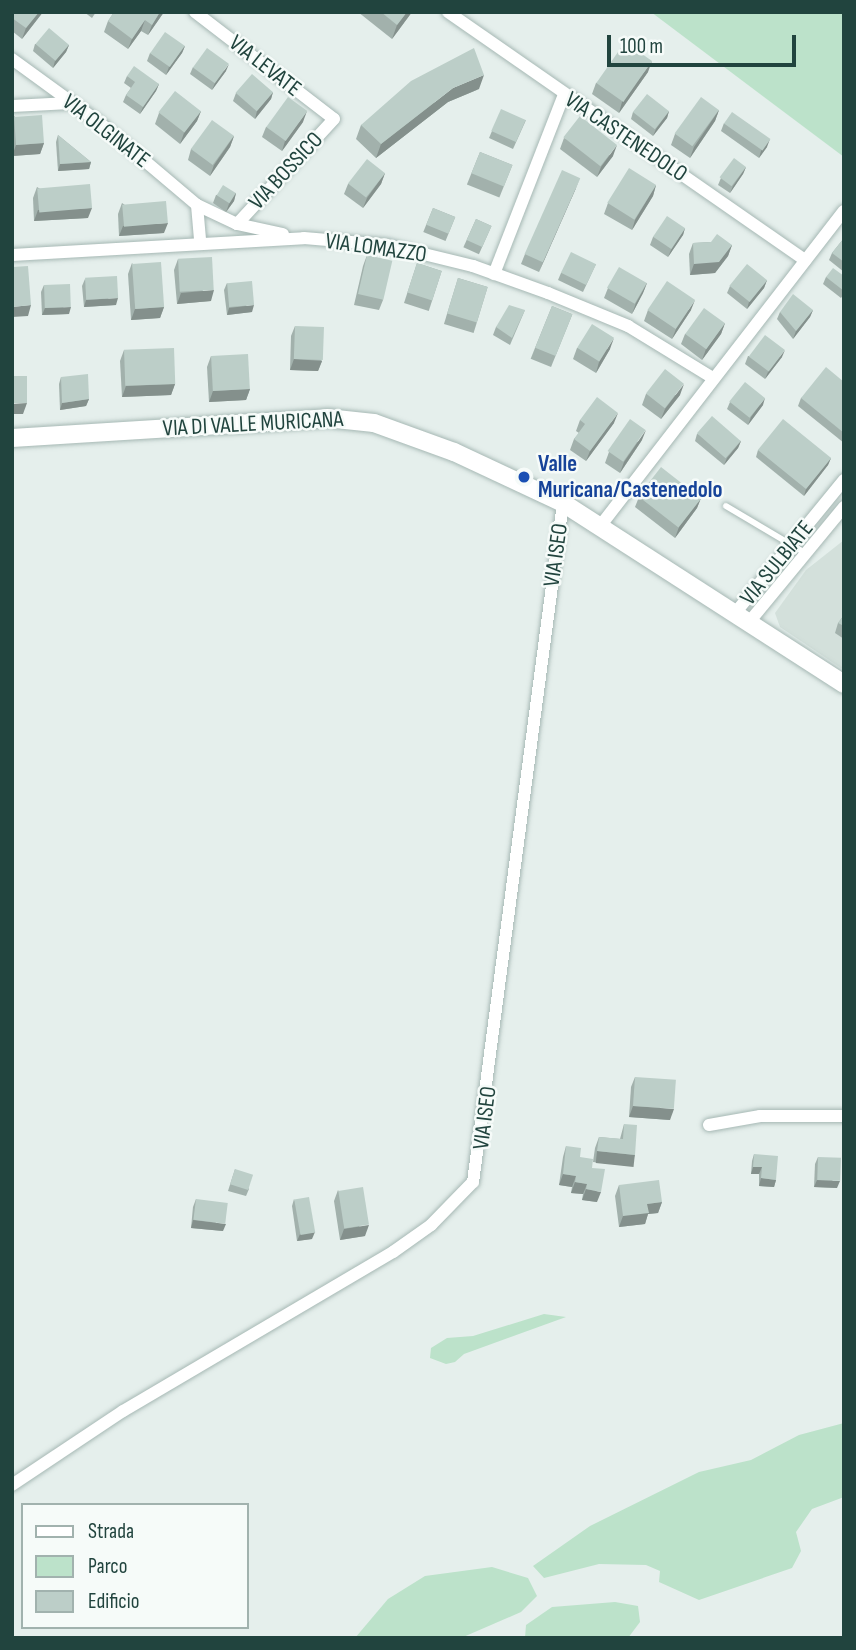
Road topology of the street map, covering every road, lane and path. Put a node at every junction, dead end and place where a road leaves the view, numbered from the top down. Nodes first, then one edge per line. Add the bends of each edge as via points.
1 (195, 12) edge
2 (448, 12) edge
3 (12, 59) edge
4 (564, 94) junction
5 (70, 103) junction
6 (12, 106) edge
7 (334, 119) joint
8 (198, 205) junction
9 (844, 211) edge
10 (237, 224) junction
11 (304, 238) junction
12 (200, 243) junction
13 (12, 255) edge
14 (805, 260) junction
15 (494, 274) junction
16 (713, 378) junction
17 (12, 438) edge
18 (844, 480) edge
19 (563, 503) junction
20 (726, 506) dead end
21 (844, 507) edge
22 (601, 525) junction
23 (793, 543) junction
24 (806, 553) junction
25 (743, 617) junction
26 (844, 684) edge
27 (844, 1116) edge
28 (709, 1125) dead end
29 (12, 1485) edge

1 - 7 street, VIA LEVATE
2 - 4 street, VIA CASTENEDOLO
3 - 5 street, VIA OLGINATE
4 - 14 street, VIA CASTENEDOLO
4 - 15 street
5 - 6 street
5 - 8 street, VIA OLGINATE
7 - 10 street, VIA BOSSICO
8 - 10 street, VIA OLGINATE
8 - 12 street
9 - 14 street
10 - 11 street, VIA OLGINATE
11 - 12 street, VIA LOMAZZO
11 - 15 street, VIA LOMAZZO via 398,247
12 - 13 street, VIA LOMAZZO
14 - 16 street
15 - 16 street, VIA LOMAZZO via 628,326
16 - 22 street
17 - 19 street, VIA DI VALLE MURICANA via 359,419 454,452
18 - 23 street, VIA SULBIATE
19 - 22 street, VIA DI VALLE MURICANA
19 - 29 street, VIA ISEO via 474,1182 393,1252 113,1417
20 - 23 lane
21 - 24 street, VIA SULBIATE
22 - 25 street, VIA DI VALLE MURICANA
23 - 24 lane
23 - 25 street, VIA SULBIATE
24 - 25 street, VIA SULBIATE
25 - 26 street, VIA DI VALLE MURICANA
27 - 28 street via 760,1116

